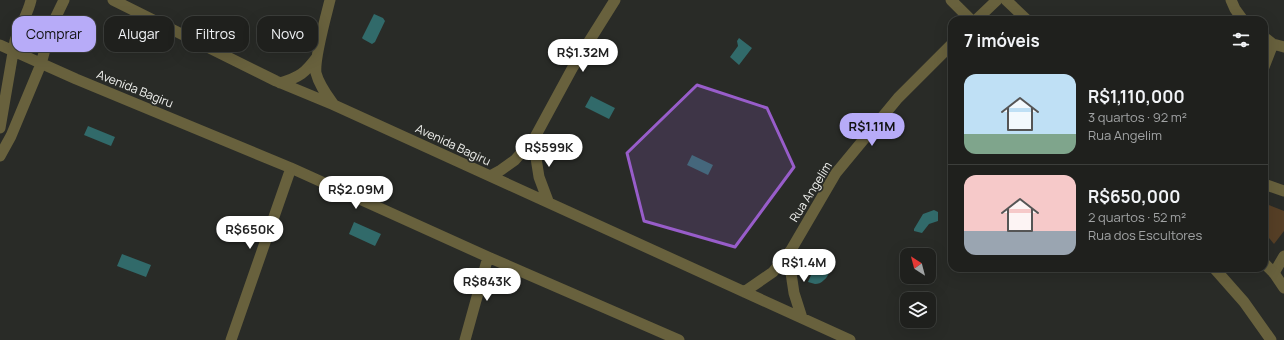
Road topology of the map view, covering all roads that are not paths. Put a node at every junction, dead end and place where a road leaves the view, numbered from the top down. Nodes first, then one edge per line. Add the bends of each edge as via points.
1 (31, 0) edge
2 (64, 0) edge
3 (113, 0) edge
4 (330, 0) edge
5 (615, 0) edge
6 (951, 0) edge
7 (997, 0) edge
8 (1006, 0) edge
9 (1231, 0) edge
10 (25, 16) edge
11 (967, 16) edge
12 (980, 16) edge
13 (1023, 16) edge
14 (1240, 16) edge
15 (1268, 39) edge
16 (0, 45) edge
17 (1279, 45) edge
18 (948, 48) edge
19 (12, 51) edge
20 (14, 52) joint
21 (317, 56) junction
22 (1268, 61) edge
23 (41, 64) junction
24 (280, 83) junction
25 (334, 105) junction
26 (0, 128) edge
27 (535, 137) junction
28 (0, 156) edge
29 (291, 168) junction
30 (490, 176) junction
31 (1268, 185) edge
32 (1284, 191) edge
33 (548, 202) junction
34 (791, 250) junction
35 (1284, 256) edge
36 (488, 257) junction
37 (1268, 267) edge
38 (1218, 272) edge
39 (1274, 273) junction
40 (1284, 288) edge
41 (744, 292) junction
42 (802, 318) junction
43 (231, 340) edge
44 (465, 340) edge
45 (679, 340) edge
46 (850, 340) edge
47 (1271, 340) edge

1 - 10 street
2 - 23 street via 51,27
3 - 24 street, Avenida Bagiru
4 - 21 street
5 - 27 street via 573,67
6 - 11 street
7 - 12 street
8 - 13 street
9 - 14 street
15 - 17 street
16 - 19 street, Avenida Bagiru
17 - 22 street
18 - 34 street, Rua Angelim via 898,98 836,173
20 - 23 street, Avenida Bagiru
20 - 26 street
21 - 24 street via 307,70 295,78
21 - 25 street via 316,72 320,85
23 - 28 street
23 - 29 street, Avenida Bagiru
24 - 25 street, Avenida Bagiru
25 - 30 street, Avenida Bagiru
27 - 30 street via 515,160
27 - 33 street via 539,177
29 - 36 street, Avenida Bagiru
29 - 43 street
30 - 33 street, Avenida Bagiru
31 - 32 street
33 - 41 street, Avenida Bagiru
34 - 41 street, Rua Angelim via 773,272
34 - 42 street via 794,293
35 - 39 street
36 - 44 street
36 - 45 street, Avenida Bagiru
37 - 39 street
38 - 47 street via 1244,302
39 - 40 street
41 - 42 street, Avenida Bagiru
42 - 46 street, Avenida Bagiru

